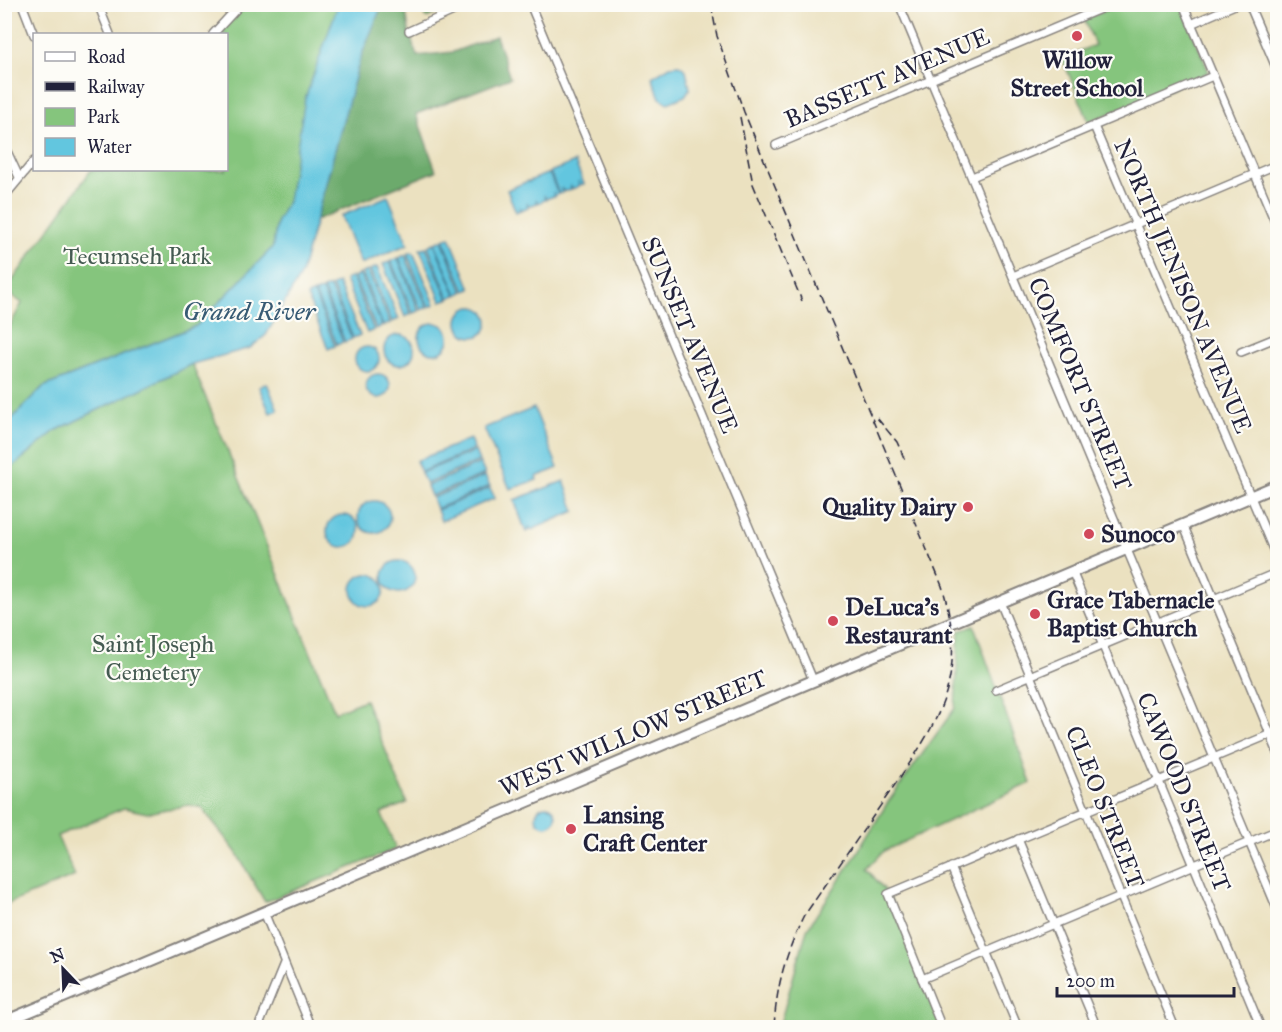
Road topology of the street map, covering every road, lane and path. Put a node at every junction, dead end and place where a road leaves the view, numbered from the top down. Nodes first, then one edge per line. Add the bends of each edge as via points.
1 (22, 4) edge
2 (98, 4) edge
3 (241, 4) edge
4 (469, 4) edge
5 (530, 4) edge
6 (899, 4) edge
7 (1112, 4) edge
8 (1184, 4) edge
9 (1237, 4) edge
10 (1249, 4) edge
11 (1191, 24) junction
12 (409, 31) dead end
13 (33, 33) edge
14 (110, 33) edge
15 (214, 33) edge
16 (1278, 72) edge
17 (1213, 76) junction
18 (931, 81) junction
19 (1094, 126) junction
20 (4, 145) edge
21 (776, 145) dead end
22 (33, 162) edge
23 (1278, 164) edge
24 (1254, 174) junction
25 (19, 177) junction
26 (972, 177) junction
27 (4, 197) edge
28 (1136, 224) junction
29 (1278, 229) edge
30 (1013, 276) junction
31 (1278, 337) edge
32 (1241, 352) dead end
33 (1278, 485) edge
34 (1251, 496) junction
35 (1183, 525) junction
36 (1127, 548) junction
37 (1278, 561) edge
38 (1072, 571) junction
39 (1278, 572) edge
40 (1213, 599) junction
41 (1000, 602) junction
42 (1158, 622) junction
43 (1102, 645) junction
44 (1030, 675) junction
45 (813, 680) junction
46 (996, 690) dead end
47 (1278, 731) edge
48 (1270, 734) junction
49 (1278, 753) edge
50 (1214, 757) junction
51 (1159, 780) junction
52 (1086, 811) junction
53 (1278, 830) edge
54 (1018, 839) junction
55 (1249, 842) junction
56 (1194, 865) junction
57 (951, 867) junction
58 (1121, 895) junction
59 (1278, 911) edge
60 (264, 912) junction
61 (1053, 924) junction
62 (986, 952) junction
63 (284, 964) junction
64 (922, 979) junction
65 (18, 1016) junction
66 (4, 1022) edge
67 (22, 1028) edge
68 (258, 1028) edge
69 (311, 1028) edge
70 (942, 1028) edge
71 (1017, 1028) edge
72 (1096, 1028) edge
73 (1175, 1028) edge
74 (1261, 1028) edge

1 - 13 street
2 - 14 street
3 - 15 street
4 - 12 street
5 - 45 street, SUNSET AVENUE
6 - 18 street, COMFORT STREET
7 - 18 street, BASSETT AVENUE
8 - 11 street
9 - 11 street
10 - 16 street
11 - 17 street
17 - 19 street
17 - 24 street
18 - 21 street, BASSETT AVENUE
18 - 26 street, COMFORT STREET
19 - 26 street
19 - 28 street, NORTH JENISON AVENUE
20 - 25 street
22 - 25 street
23 - 24 street
24 - 28 street
24 - 29 street
25 - 27 street
26 - 30 street, COMFORT STREET
28 - 30 street
28 - 34 street, NORTH JENISON AVENUE
30 - 36 street, COMFORT STREET
31 - 32 street
33 - 34 street, WEST WILLOW STREET
34 - 35 street, WEST WILLOW STREET
34 - 37 street, NORTH JENISON AVENUE
35 - 36 street, WEST WILLOW STREET
35 - 40 street
36 - 38 street, WEST WILLOW STREET
36 - 42 street, COMFORT STREET
38 - 41 street, WEST WILLOW STREET
38 - 43 street, CAWOOD STREET
39 - 40 street
40 - 42 street
40 - 48 street
41 - 44 street, CLEO STREET
41 - 45 street, WEST WILLOW STREET
42 - 43 street
42 - 50 street, COMFORT STREET
43 - 44 street
43 - 51 street, CAWOOD STREET
44 - 46 street
44 - 52 street, CLEO STREET
45 - 60 street, WEST WILLOW STREET
47 - 48 street
48 - 49 street
48 - 50 street
50 - 51 street
50 - 55 street, COMFORT STREET
51 - 52 street
51 - 56 street, CAWOOD STREET
52 - 54 street
52 - 58 street, CLEO STREET
53 - 55 street
54 - 57 street
54 - 61 street
55 - 56 street
55 - 59 street, COMFORT STREET
56 - 58 street
56 - 74 street, CAWOOD STREET
57 - 62 street
57 - 64 street via 888,894
58 - 61 street
58 - 73 street, CLEO STREET
60 - 63 street
60 - 65 street, WEST WILLOW STREET
61 - 62 street
61 - 72 street
62 - 64 street
62 - 71 street
63 - 68 street
63 - 69 street
64 - 70 street
65 - 66 street, WEST WILLOW STREET
65 - 67 street

